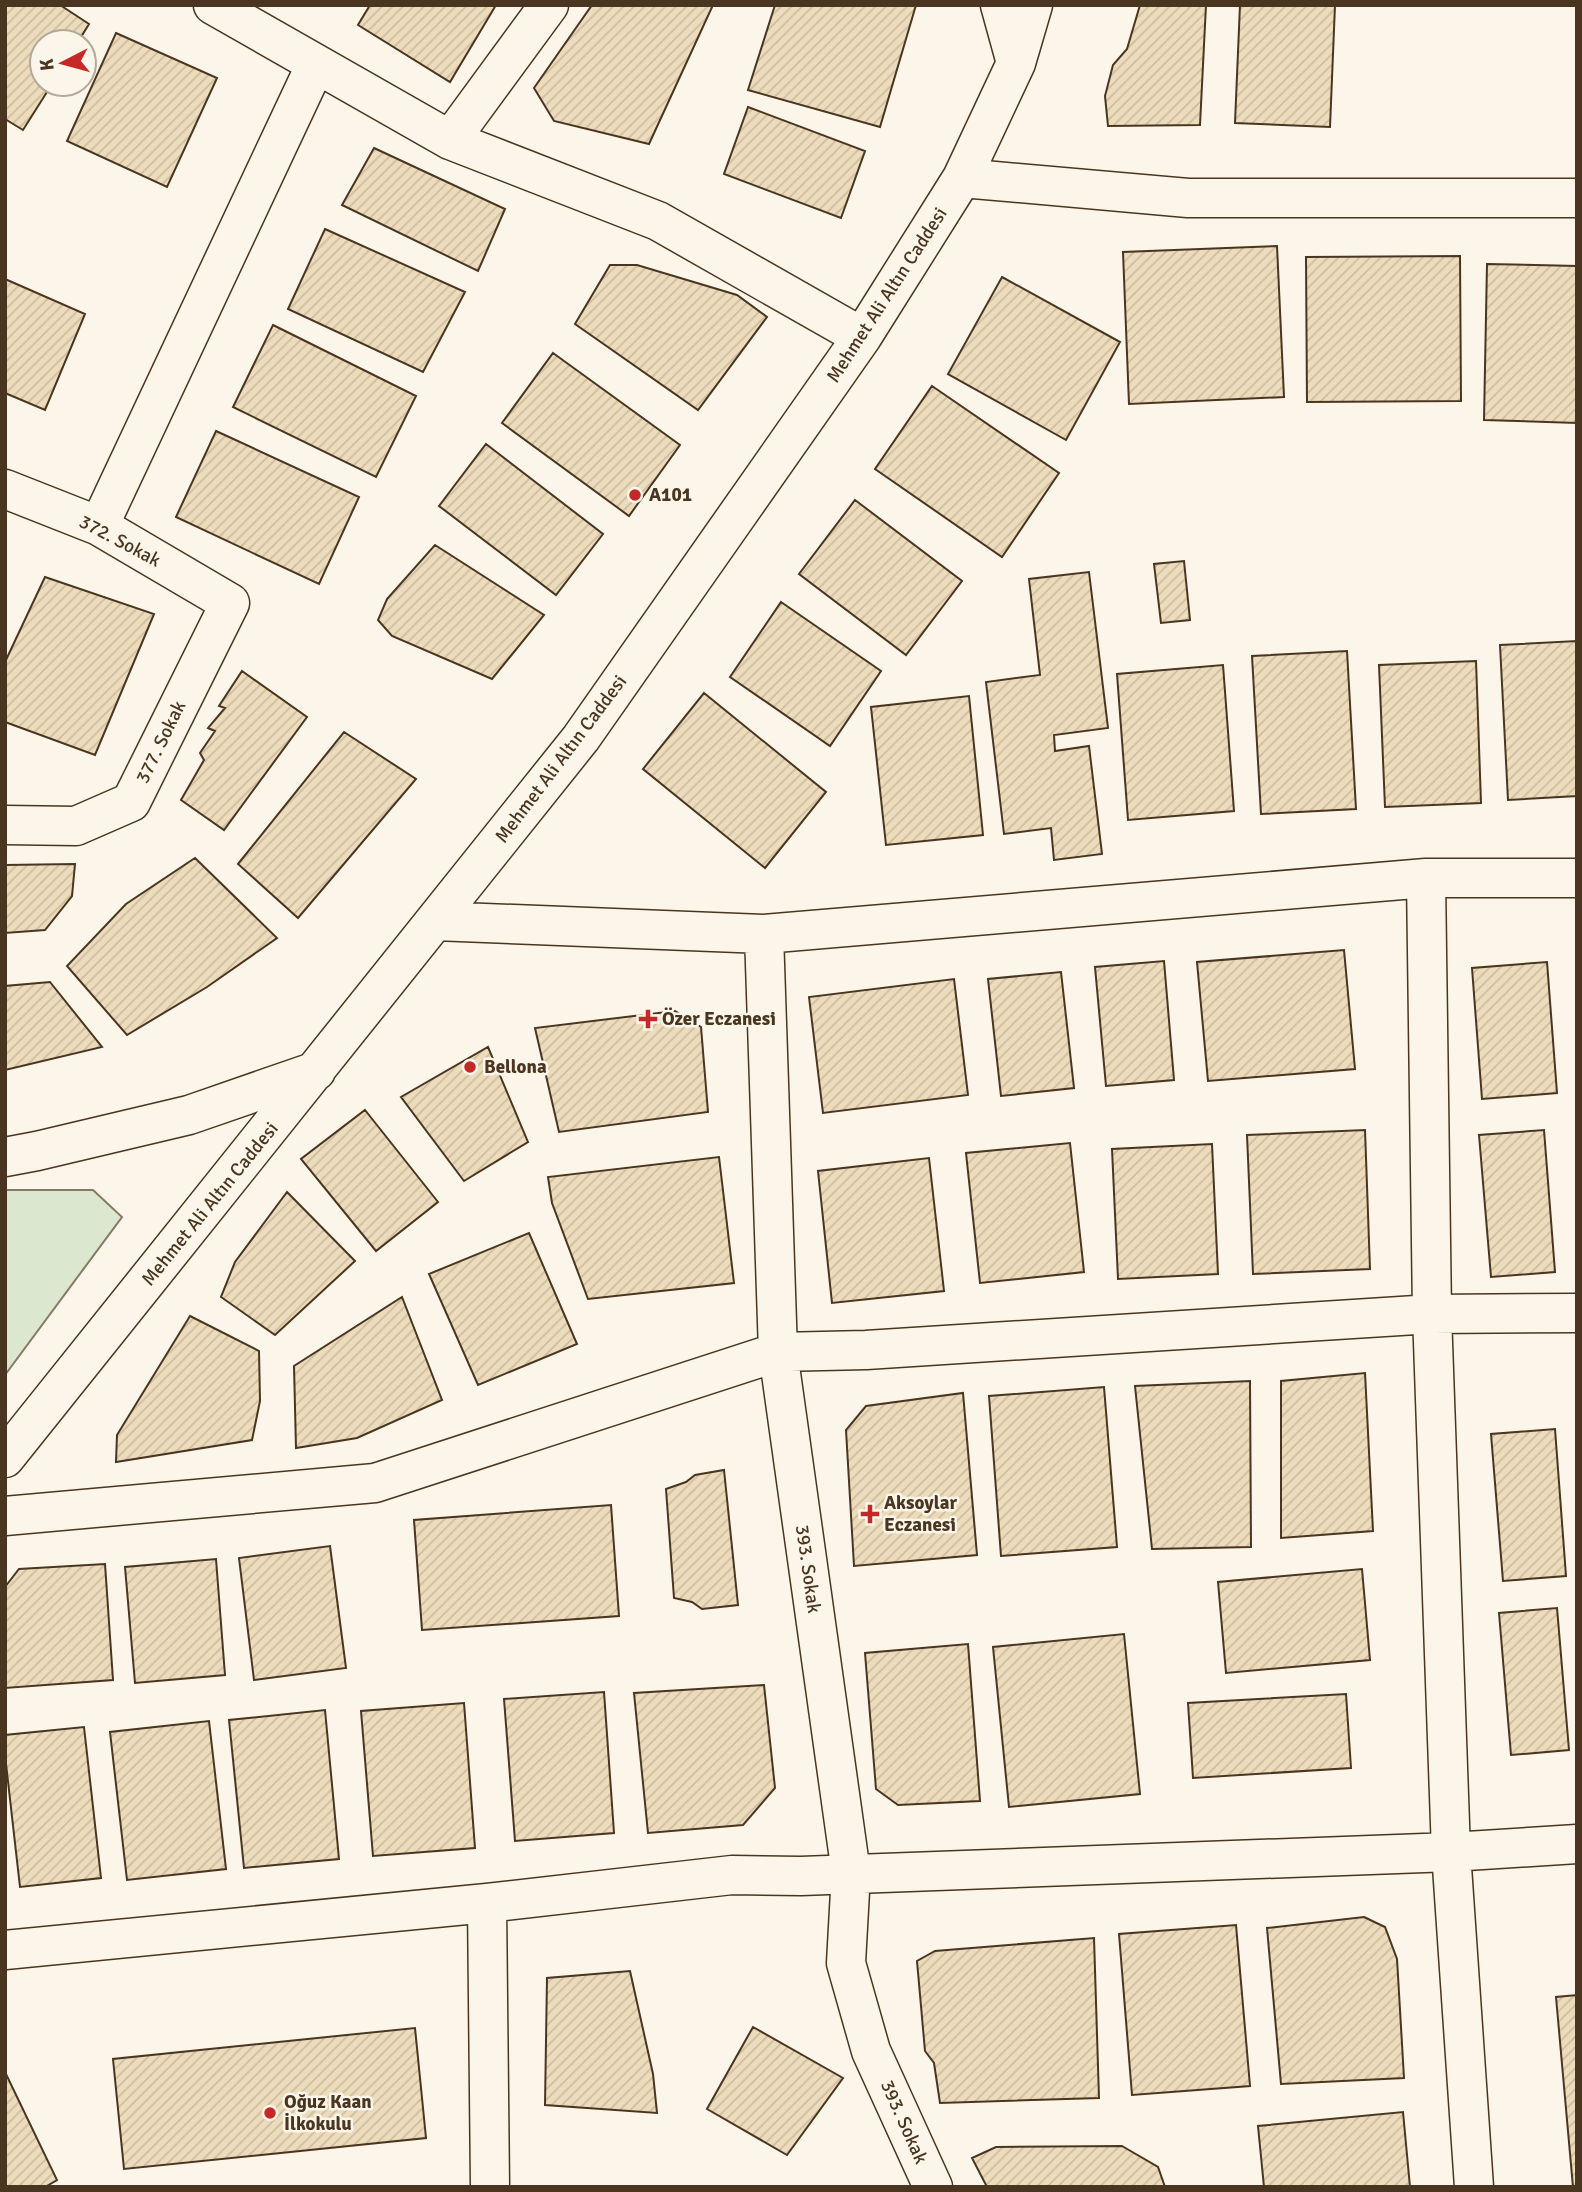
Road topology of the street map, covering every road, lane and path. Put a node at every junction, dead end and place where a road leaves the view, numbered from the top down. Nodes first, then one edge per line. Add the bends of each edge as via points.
1 (213, 5) edge
2 (549, 5) edge
3 (1000, 5) edge
4 (1033, 5) edge
5 (1016, 63) junction
6 (316, 64) junction
7 (450, 140) junction
8 (962, 178) junction
9 (1577, 198) edge
10 (862, 337) junction
11 (5, 489) edge
12 (99, 526) junction
13 (230, 603) joint
14 (5, 825) edge
15 (1426, 878) junction
16 (1577, 878) edge
17 (435, 921) junction
18 (764, 934) junction
19 (316, 1071) junction
20 (5, 1157) edge
21 (1577, 1313) edge
22 (1432, 1314) junction
23 (778, 1352) junction
24 (5, 1458) edge
25 (5, 1516) edge
26 (1577, 1843) edge
27 (1451, 1852) junction
28 (851, 1873) junction
29 (487, 1903) junction
30 (5, 1950) edge
31 (489, 2187) edge
32 (933, 2187) edge
33 (1474, 2187) edge

1 - 6 street
2 - 7 street
3 - 5 street
4 - 5 street, Mehmet Ali Altın Caddesi
5 - 8 street, Mehmet Ali Altın Caddesi
6 - 7 street
6 - 12 street
7 - 10 street via 657,221
8 - 9 street via 1188,198
8 - 10 street, Mehmet Ali Altın Caddesi
10 - 17 street, Mehmet Ali Altın Caddesi via 581,738
11 - 12 street, 372. Sokak
12 - 13 street, 372. Sokak
13 - 14 street, 377. Sokak via 131,802 76,826
15 - 16 street
15 - 18 street
15 - 22 street
17 - 18 street
17 - 19 street, Mehmet Ali Altın Caddesi
18 - 23 street, 393. Sokak
19 - 20 street via 189,1115
19 - 24 street, Mehmet Ali Altın Caddesi
21 - 22 street
22 - 23 street
22 - 27 street
23 - 25 street via 375,1483
23 - 28 street, 393. Sokak
26 - 27 street
27 - 28 street
27 - 33 street
28 - 29 street via 732,1875
28 - 32 street, 393. Sokak via 846,1963 871,2051
29 - 30 street
29 - 31 street

